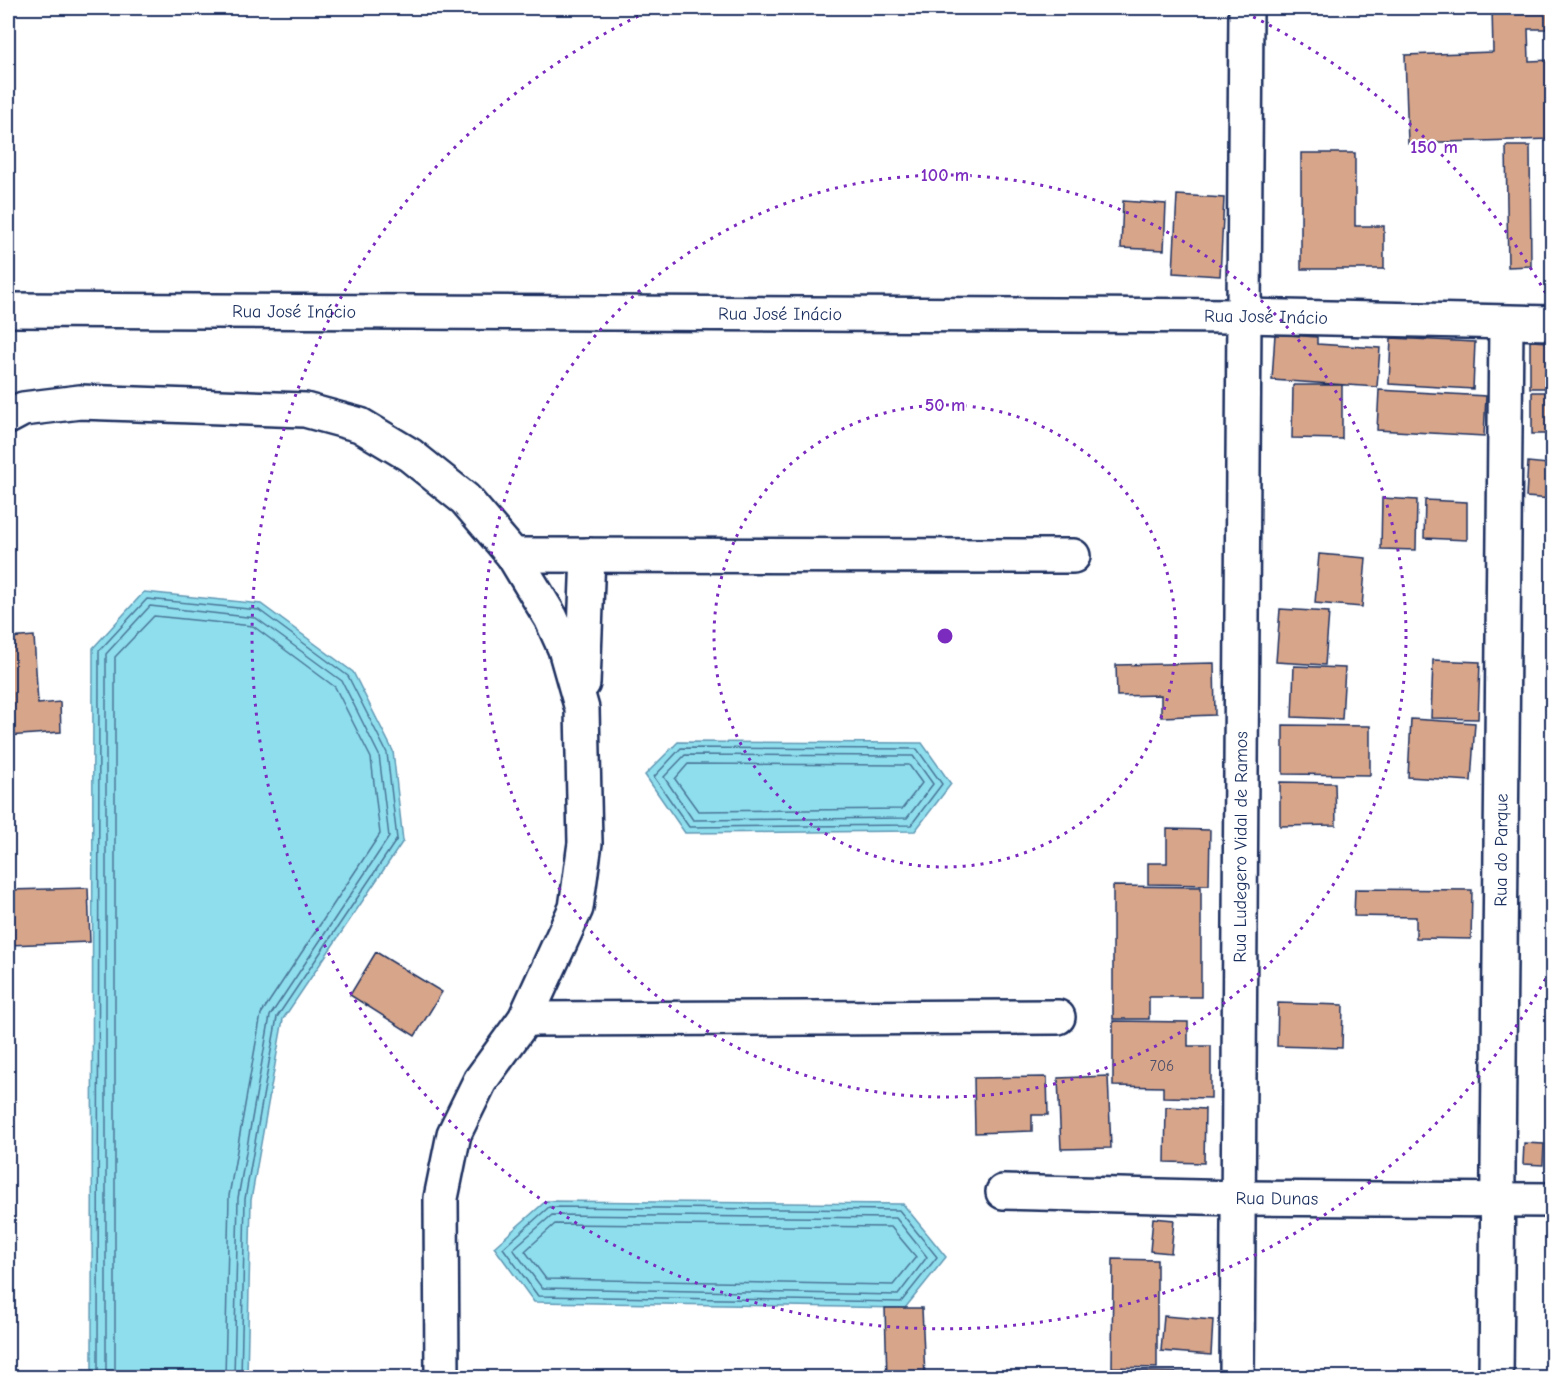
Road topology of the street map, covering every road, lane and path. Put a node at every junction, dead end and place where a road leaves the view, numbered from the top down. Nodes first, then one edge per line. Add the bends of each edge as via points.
1 (1246, 8) edge
2 (8, 310) edge
3 (1243, 316) junction
4 (1506, 323) junction
5 (1552, 323) edge
6 (8, 417) edge
7 (513, 555) junction
8 (588, 555) junction
9 (1074, 556) dead end
10 (582, 709) junction
11 (1058, 1017) dead end
12 (525, 1019) junction
13 (1002, 1192) dead end
14 (1239, 1198) junction
15 (1497, 1200) junction
16 (1552, 1200) edge
17 (442, 1377) edge
18 (1237, 1377) edge
19 (1496, 1377) edge

1 - 3 street, Rua Ludegero Vidal de Ramos
2 - 3 street, Rua José Inácio
3 - 4 street, Rua José Inácio
3 - 14 street, Rua Ludegero Vidal de Ramos
4 - 5 street, Rua José Inácio
4 - 15 street, Rua do Parque
6 - 7 street via 23,409 80,402 305,410 360,425 410,455 465,499
7 - 8 street
7 - 10 street via 565,649
8 - 9 street
8 - 10 street
10 - 12 street via 585,843 576,908
11 - 12 street
12 - 17 street via 480,1081 454,1134 441,1198
13 - 14 street, Rua Dunas
14 - 15 street, Rua Dunas
14 - 18 street, Rua Ludegero Vidal de Ramos
15 - 16 street, Rua Dunas
15 - 19 street, Rua do Parque

